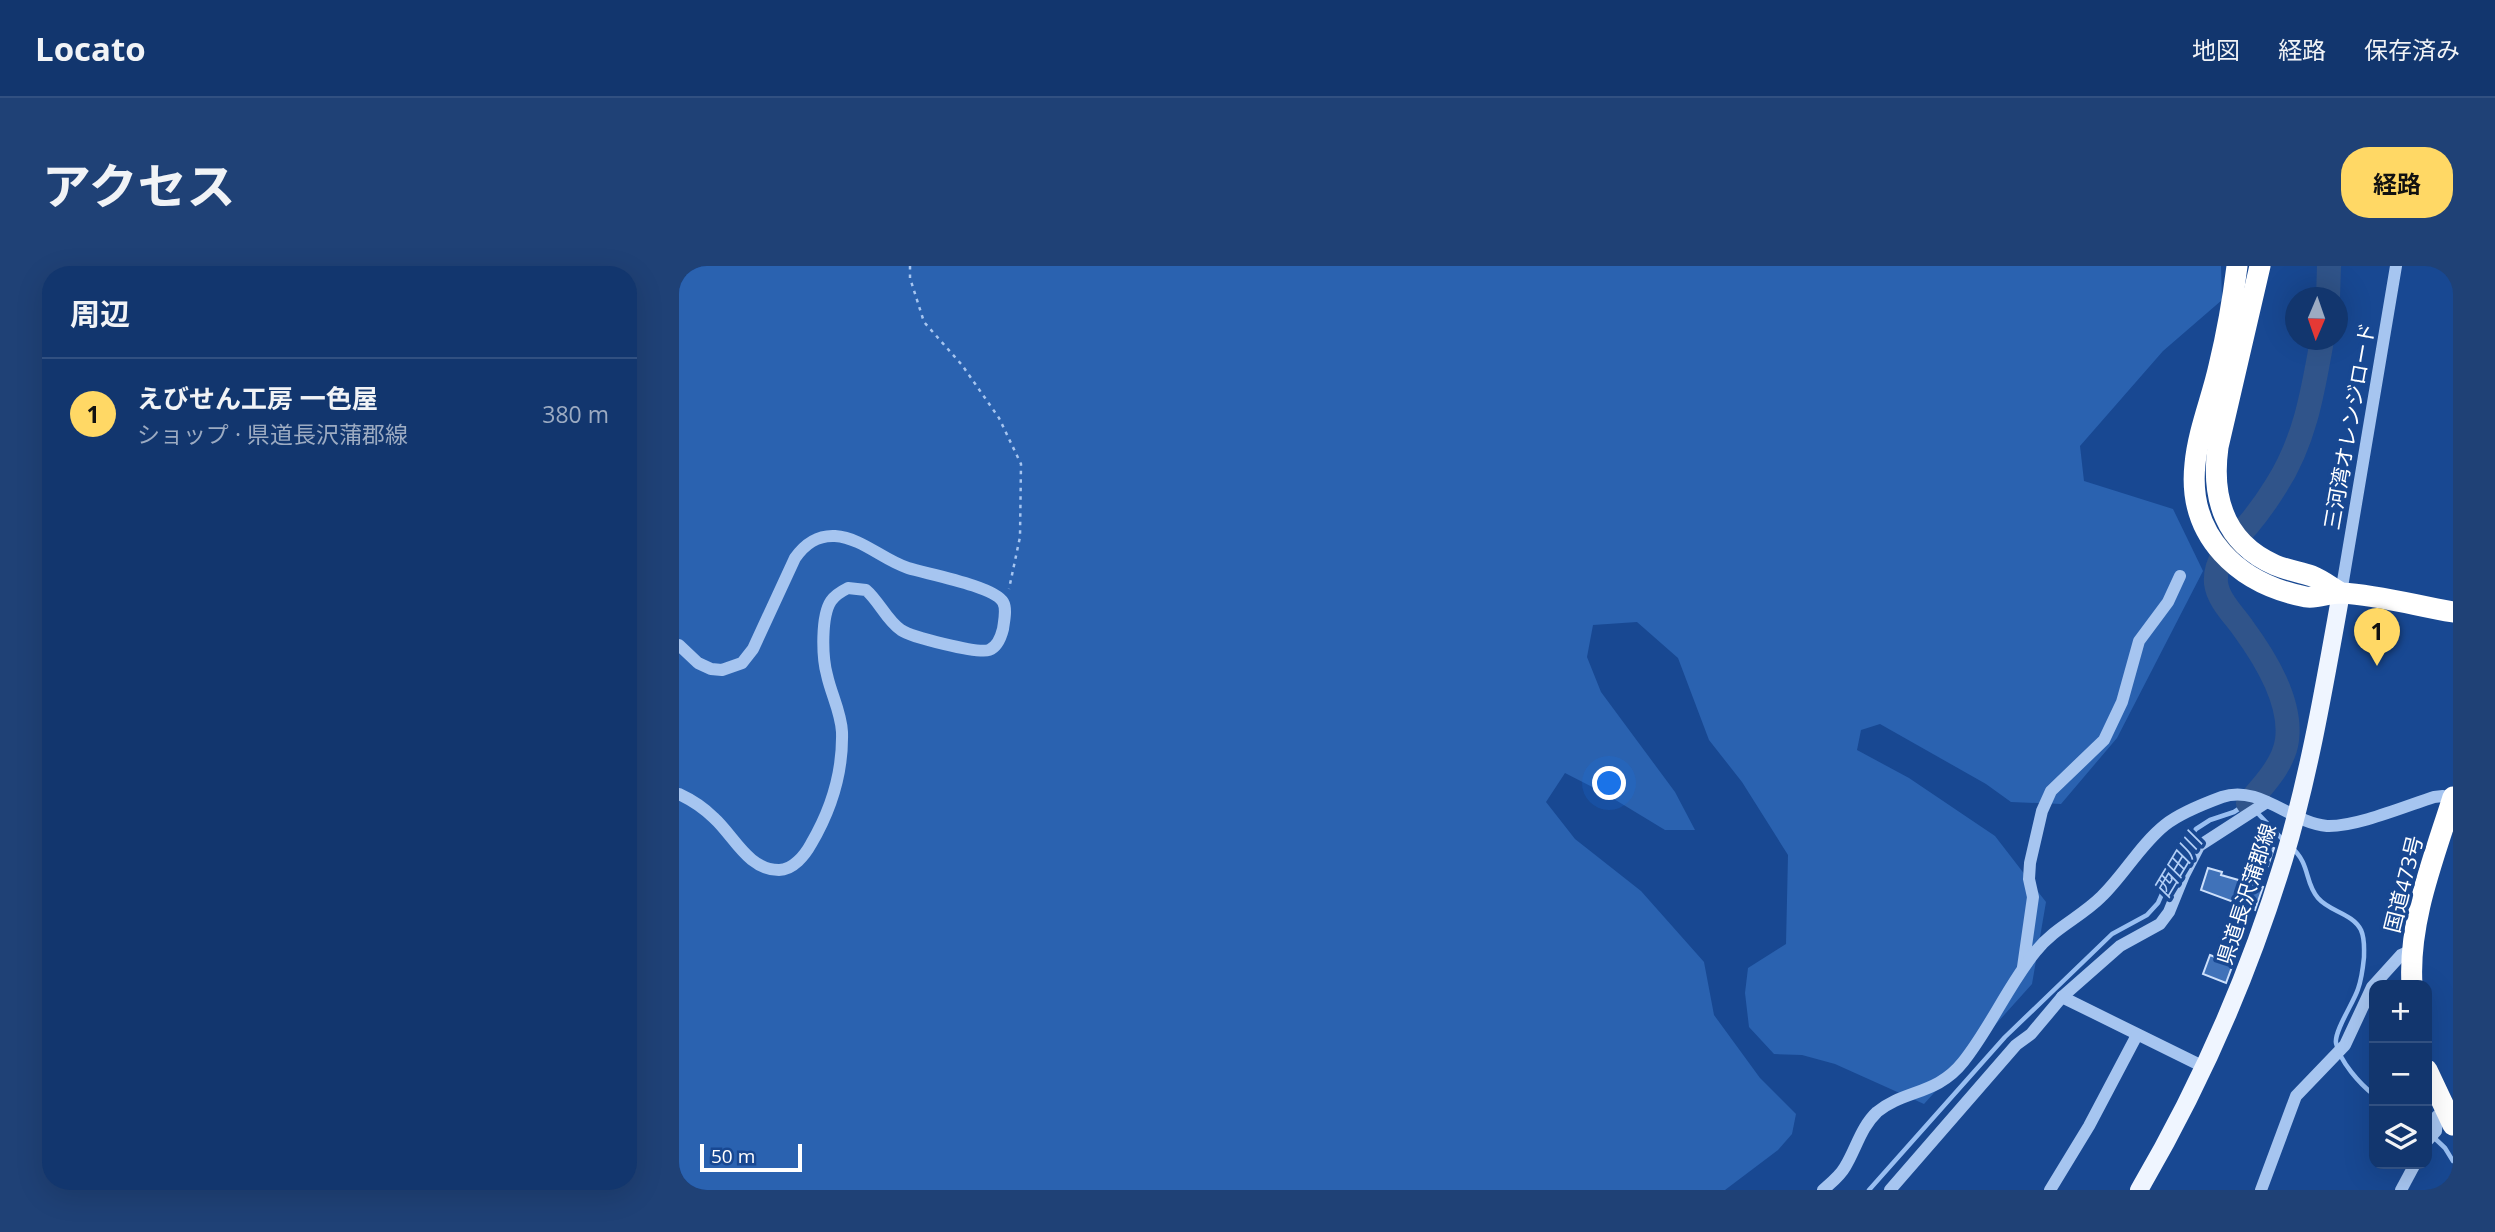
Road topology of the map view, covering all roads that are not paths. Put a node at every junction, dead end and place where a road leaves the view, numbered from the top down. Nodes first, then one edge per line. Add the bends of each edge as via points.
1 (2396, 266) edge
2 (2253, 267) edge
3 (2180, 576) dead end
4 (2341, 593) junction
5 (2453, 612) edge
6 (679, 645) edge
7 (679, 794) edge
8 (2453, 798) edge
9 (2263, 803) junction
10 (2296, 815) junction
11 (2447, 839) edge
12 (2412, 950) junction
13 (2023, 968) junction
14 (2412, 980) edge
15 (2062, 998) junction
16 (2137, 1035) junction
17 (2204, 1067) junction
18 (2432, 1085) edge
19 (2445, 1123) edge
20 (2432, 1136) edge
21 (2412, 1169) edge
22 (1823, 1190) edge
23 (1890, 1190) edge
24 (2050, 1190) edge
25 (2139, 1190) edge
26 (2261, 1190) edge
27 (2400, 1190) edge

1 - 4 street, 三河湾オレンジロード
2 - 4 highway via 2216,459 2216,491 2223,513 2244,545 2276,566 2314,577
2 - 4 highway via 2225,342 2195,462 2196,501 2203,523 2237,569 2264,584 2310,598
3 - 13 street via 2168,602 2139,641 2122,702 2104,740 2050,791 2029,863 2033,897
4 - 5 highway
4 - 10 main road, 県道長沢蒲郡線
6 - 7 street via 711,669 742,663 753,649 795,558 803,547 825,536 851,540 906,567 998,596 1005,616 998,643 991,650 977,651 899,629 866,590 848,588 832,601 824,638 826,673 842,732 839,774 826,819 808,850 791,867 780,870 750,859 716,819
8 - 10 street via 2434,797 2343,825 2325,826
8 - 11 highway, 国道473号
9 - 10 street
9 - 13 street via 2229,795 2165,825 2102,896 2048,936
9 - 15 street via 2199,846 2160,924 2120,946
10 - 17 main road, 県道長沢蒲郡線 via 2257,940
11 - 12 highway, 国道473号 via 2423,893
12 - 14 highway, 国道473号
12 - 26 street via 2401,955 2372,987 2345,1045 2296,1096
13 - 22 street via 1963,1062 1938,1084 1879,1110 1845,1168
15 - 16 street
15 - 23 street
16 - 17 street
16 - 24 street
17 - 25 main road, 県道長沢蒲郡線
18 - 19 highway
19 - 20 street
21 - 27 street

